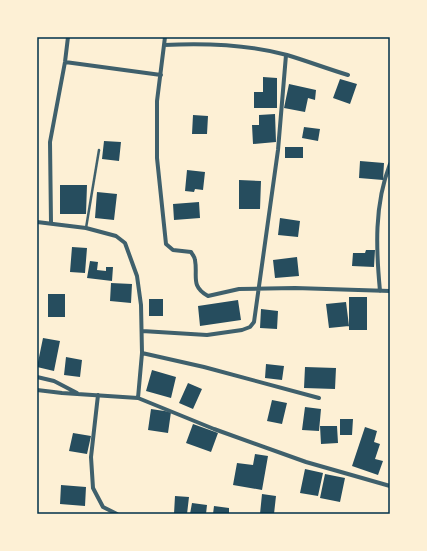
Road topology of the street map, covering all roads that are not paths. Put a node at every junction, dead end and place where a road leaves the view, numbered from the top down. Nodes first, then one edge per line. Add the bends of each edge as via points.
1 (68, 37) edge
2 (165, 37) edge
3 (164, 45) junction
4 (286, 55) junction
5 (65, 62) junction
6 (161, 75) junction
7 (348, 75) dead end
8 (99, 150) dead end
9 (390, 164) edge
10 (37, 222) edge
11 (51, 224) junction
12 (86, 228) junction
13 (259, 289) junction
14 (380, 291) junction
15 (390, 291) edge
16 (142, 331) junction
17 (142, 353) junction
18 (37, 376) edge
19 (37, 390) edge
20 (80, 394) junction
21 (98, 395) junction
22 (138, 398) junction
23 (319, 398) dead end
24 (390, 486) edge
25 (117, 514) edge

1 - 5 street
2 - 3 street
3 - 4 street via 224,46
3 - 6 street
4 - 7 street
4 - 13 street via 278,150
5 - 6 street
5 - 11 street via 50,142
6 - 13 street via 157,101 158,158 166,244 173,250 191,252 195,259 196,281 200,291 208,296 240,289
8 - 12 lane
9 - 14 street via 381,192 378,227
10 - 11 street
11 - 12 street
12 - 16 street via 116,236 125,243 137,276
13 - 14 street
13 - 16 street via 254,322 242,330 207,335
14 - 15 street
16 - 17 street
17 - 22 street
17 - 23 street via 204,366
18 - 20 street
19 - 20 street
20 - 21 street
21 - 22 street
21 - 25 street via 92,457 93,488 103,507
22 - 24 street via 306,462

